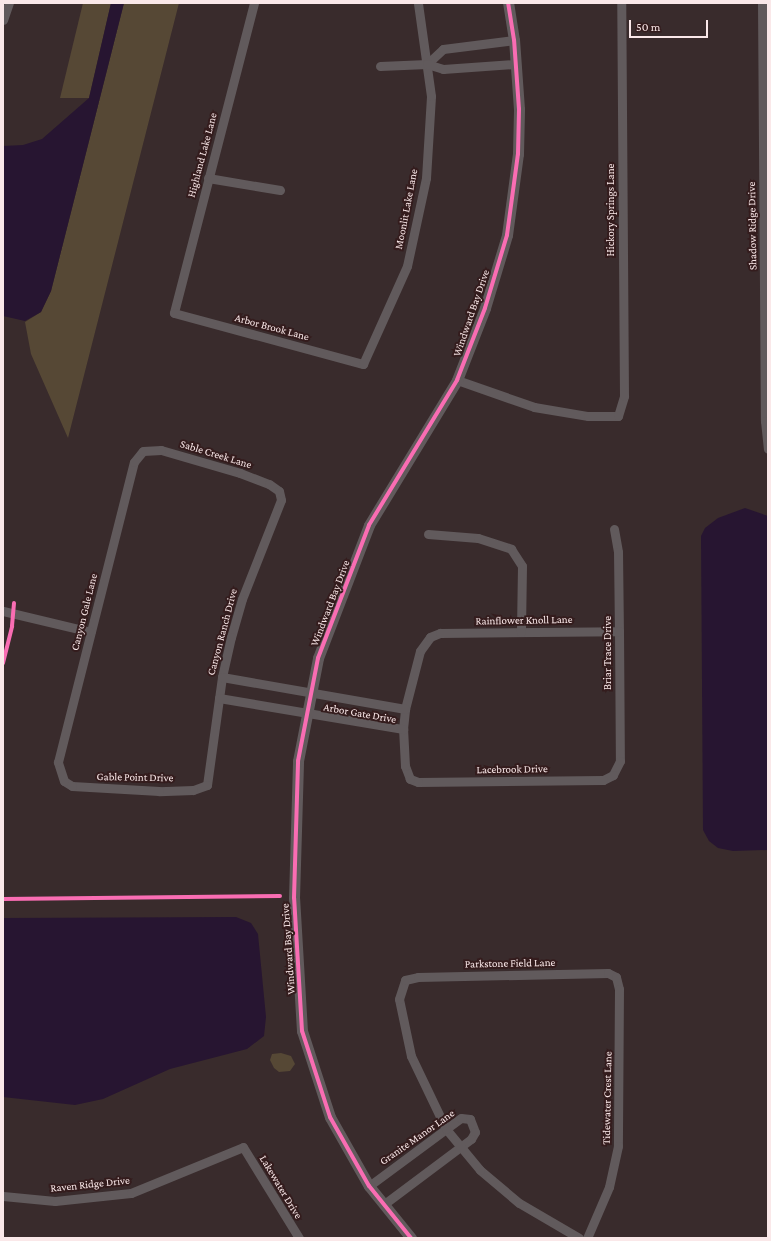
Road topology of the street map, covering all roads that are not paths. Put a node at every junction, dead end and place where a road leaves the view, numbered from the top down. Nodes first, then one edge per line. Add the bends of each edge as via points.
1 (9, 3) edge
2 (254, 3) edge
3 (418, 3) edge
4 (508, 3) edge
5 (621, 3) edge
6 (762, 3) edge
7 (3, 20) edge
8 (765, 22) edge
9 (514, 40) junction
10 (428, 64) junction
11 (515, 64) junction
12 (380, 66) dead end
13 (765, 169) edge
14 (208, 178) junction
15 (280, 190) dead end
16 (766, 308) edge
17 (174, 313) joint
18 (363, 364) joint
19 (457, 380) junction
20 (768, 449) edge
21 (143, 451) joint
22 (279, 491) joint
23 (614, 529) dead end
24 (428, 534) dead end
25 (3, 611) edge
26 (619, 631) junction
27 (91, 632) junction
28 (521, 632) junction
29 (222, 677) junction
30 (311, 693) junction
31 (219, 698) junction
32 (405, 709) junction
33 (308, 713) junction
34 (402, 729) junction
35 (613, 775) joint
36 (64, 781) joint
37 (207, 785) joint
38 (616, 977) joint
39 (446, 1129) junction
40 (460, 1146) junction
41 (243, 1147) joint
42 (369, 1186) junction
43 (3, 1196) edge
44 (384, 1204) junction
45 (299, 1238) edge
46 (410, 1238) edge
47 (579, 1238) edge
48 (587, 1238) edge

1 - 7 street
2 - 14 street, Highland Lake Lane
3 - 10 street, Moonlit Lake Lane
4 - 9 street, Windward Bay Drive
5 - 19 street, Hickory Springs Lane via 624,396 618,416 588,416 534,407
6 - 8 street, Shadow Ridge Drive
8 - 13 street, Shadow Ridge Drive
9 - 10 street via 443,49
9 - 11 street, Windward Bay Drive
10 - 11 street via 443,69
10 - 12 street
10 - 18 street, Moonlit Lake Lane via 431,96 426,178 407,266
11 - 19 street, Windward Bay Drive via 518,154 507,235 485,308
13 - 16 street, Shadow Ridge Drive
14 - 15 street
14 - 17 street, Highland Lake Lane
16 - 20 street, Shadow Ridge Drive via 765,421
17 - 18 street, Arbor Brook Lane
19 - 30 street, Windward Bay Drive via 369,525 318,658
21 - 22 street, Sable Creek Lane via 161,450 204,462 240,473
21 - 27 street, Canyon Gale Lane via 134,462
22 - 29 street, Canyon Ranch Drive via 281,500 242,599
23 - 26 street, Briar Trace Drive via 618,552
24 - 28 street via 478,538 502,544 518,555 522,566
25 - 27 street
26 - 28 street, Rainflower Knoll Lane
26 - 35 street, Briar Trace Drive via 620,761
27 - 36 street, Canyon Gale Lane via 58,762
28 - 32 street, Rainflower Knoll Lane via 440,633 430,637 420,651
29 - 30 street, Arbor Gate Drive
29 - 31 street, Canyon Ranch Drive
30 - 32 street, Arbor Gate Drive
30 - 33 street, Windward Bay Drive
31 - 33 street, Arbor Gate Drive
31 - 37 street, Canyon Ranch Drive
32 - 34 street
33 - 34 street, Arbor Gate Drive
33 - 42 street, Windward Bay Drive via 298,761 294,898 302,1031 330,1117
34 - 35 street, Lacebrook Drive via 405,766 410,779 418,782 603,780
36 - 37 street, Gable Point Drive via 72,786 107,789 193,790
38 - 39 street, Parkstone Field Lane via 600,974 418,976 405,980 398,998 411,1056
38 - 48 street, Tidewater Crest Lane via 619,989 618,1146 609,1187
39 - 40 street
39 - 40 street, Granite Manor Lane via 461,1118 470,1119 475,1132 471,1139
39 - 42 street, Granite Manor Lane
40 - 44 street, Granite Manor Lane
40 - 47 street via 480,1170 519,1203
41 - 43 street, Raven Ridge Drive via 131,1193 56,1202
41 - 45 street, Lakewater Drive
42 - 44 street, Windward Bay Drive
44 - 46 street, Windward Bay Drive

